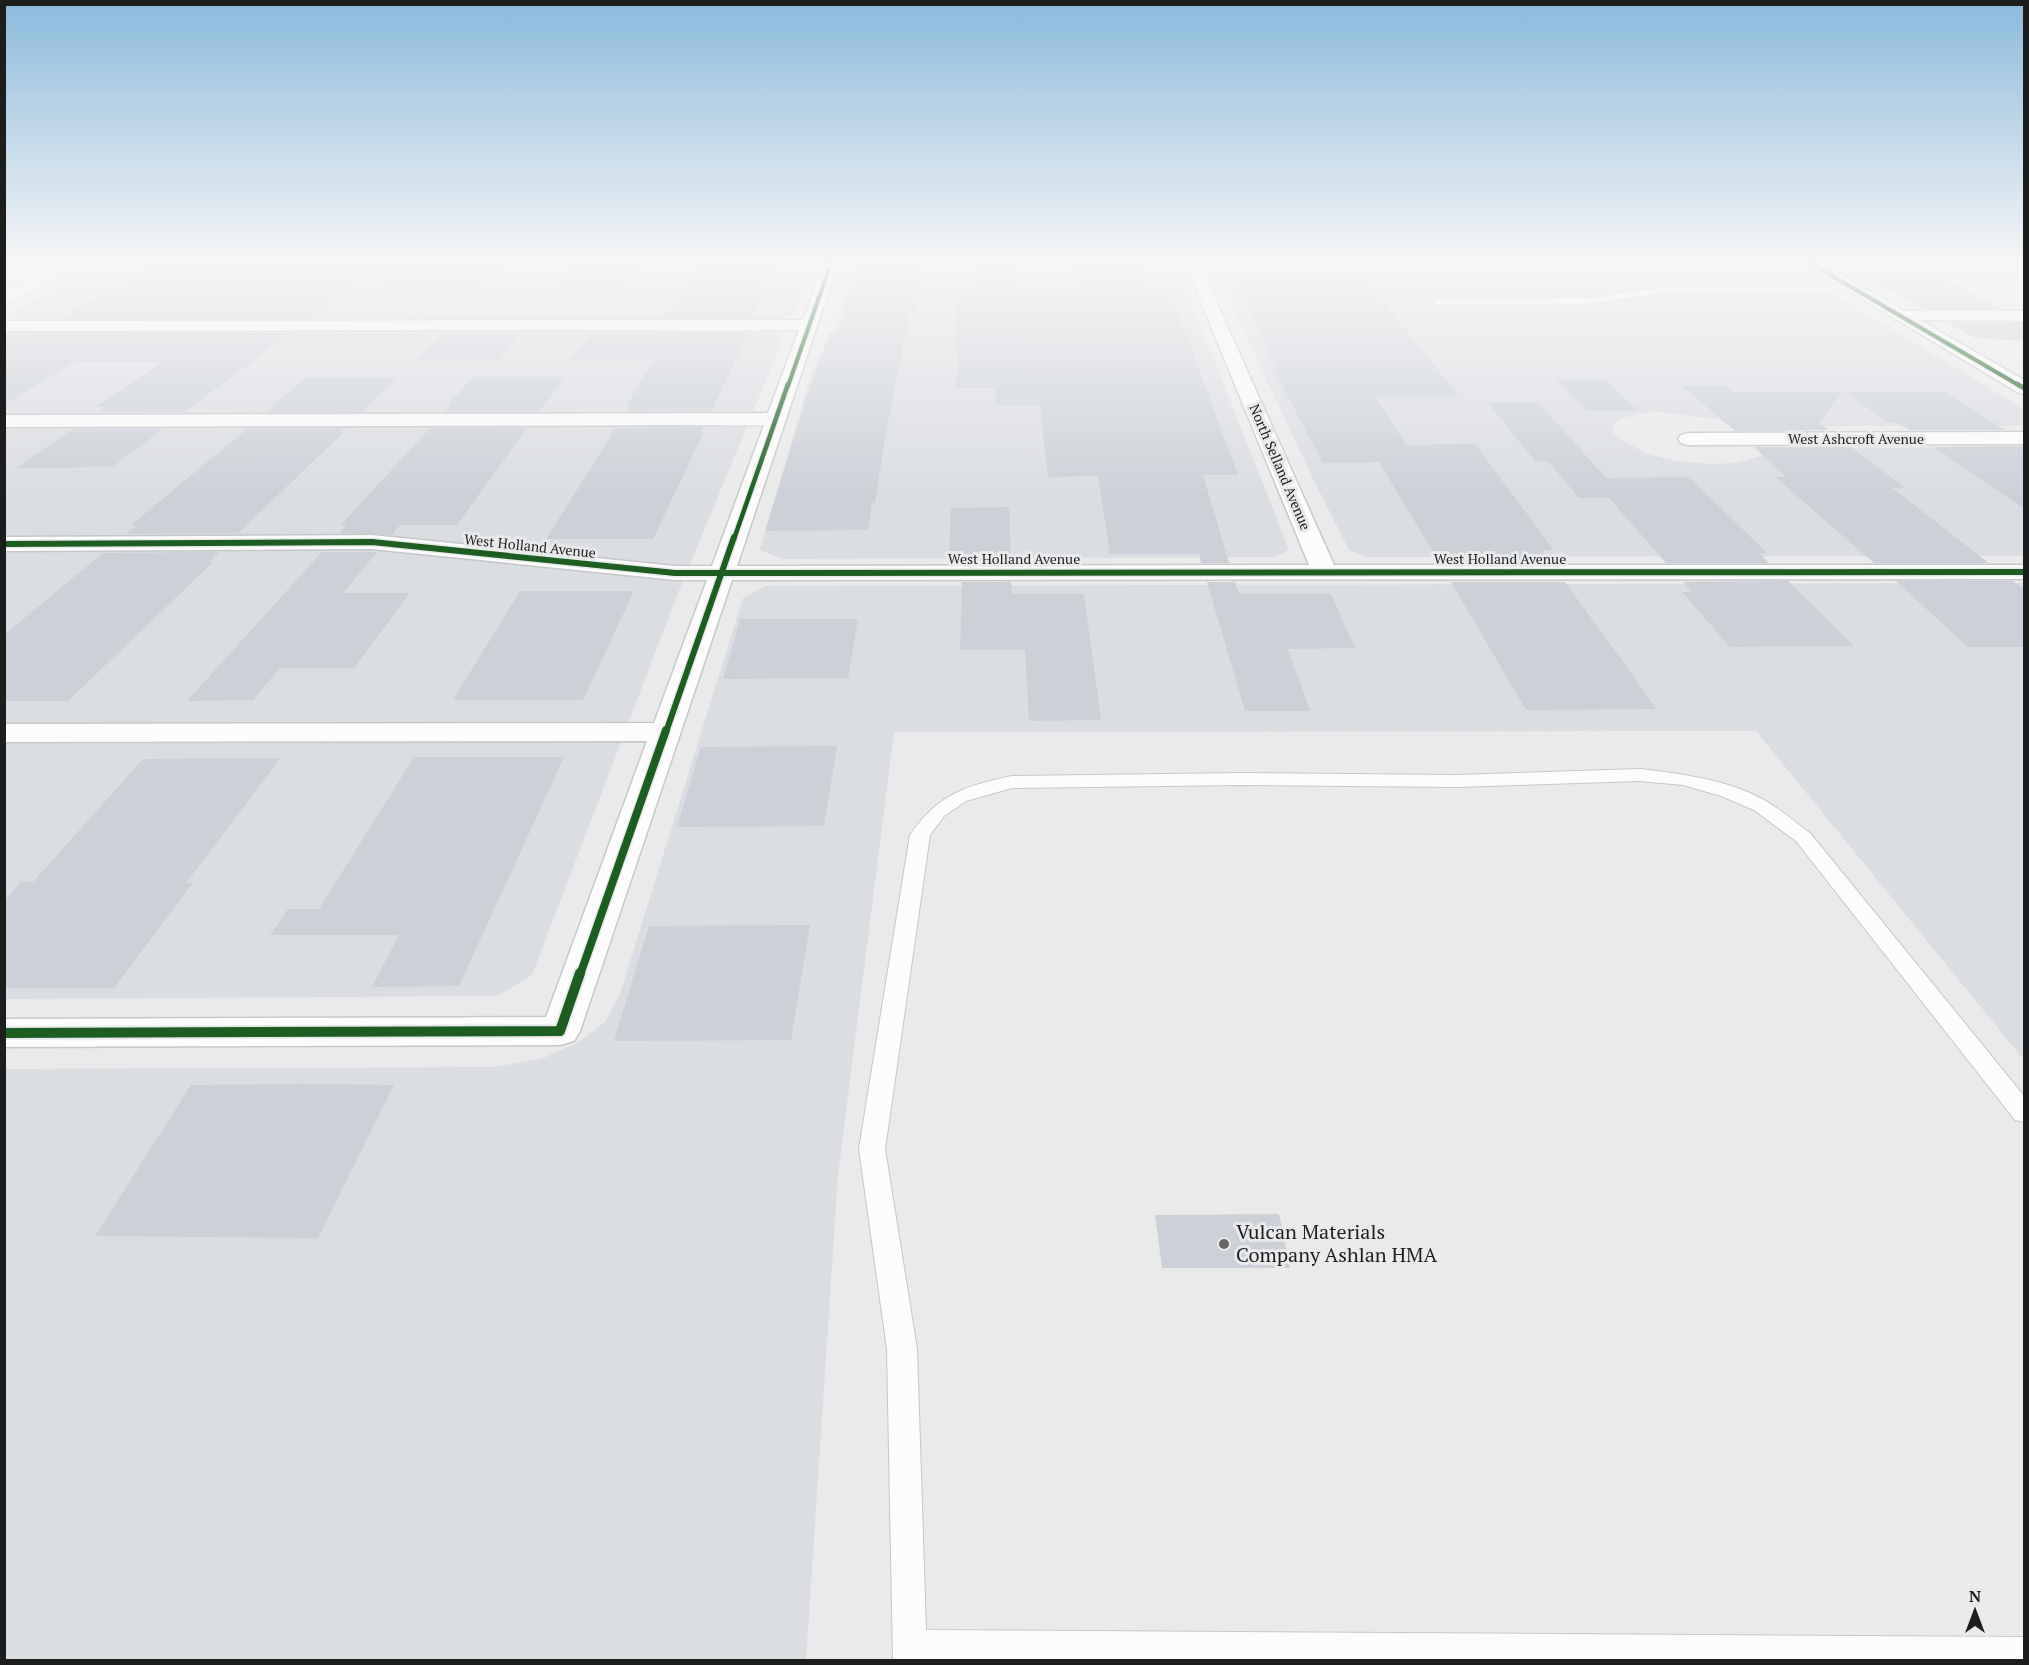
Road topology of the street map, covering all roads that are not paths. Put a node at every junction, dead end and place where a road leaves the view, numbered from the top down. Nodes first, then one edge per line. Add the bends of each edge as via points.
1 (803, 341) edge
2 (1225, 341) edge
3 (1943, 341) edge
4 (2025, 388) edge
5 (776, 419) junction
6 (4, 421) edge
7 (2025, 438) edge
8 (1688, 439) dead end
9 (4, 544) edge
10 (2025, 572) edge
11 (721, 573) junction
12 (1325, 573) junction
13 (665, 732) junction
14 (4, 733) edge
15 (4, 1033) edge
16 (2025, 1113) edge
17 (911, 1654) edge
18 (2025, 1654) edge

1 - 5 street
2 - 12 street, North Selland Avenue
3 - 4 street
5 - 6 street
5 - 11 street
7 - 8 street, West Ashcroft Avenue
9 - 11 street, West Holland Avenue via 372,542 632,570
10 - 12 street, West Holland Avenue
11 - 12 street, West Holland Avenue
11 - 13 street
13 - 14 street
13 - 15 street via 560,1031
16 - 17 lane via 1803,837 1761,806 1728,792 1683,780 1640,776 1456,781 1024,782 976,789 945,804 930,817 920,835 872,1149 902,1349
17 - 18 lane

